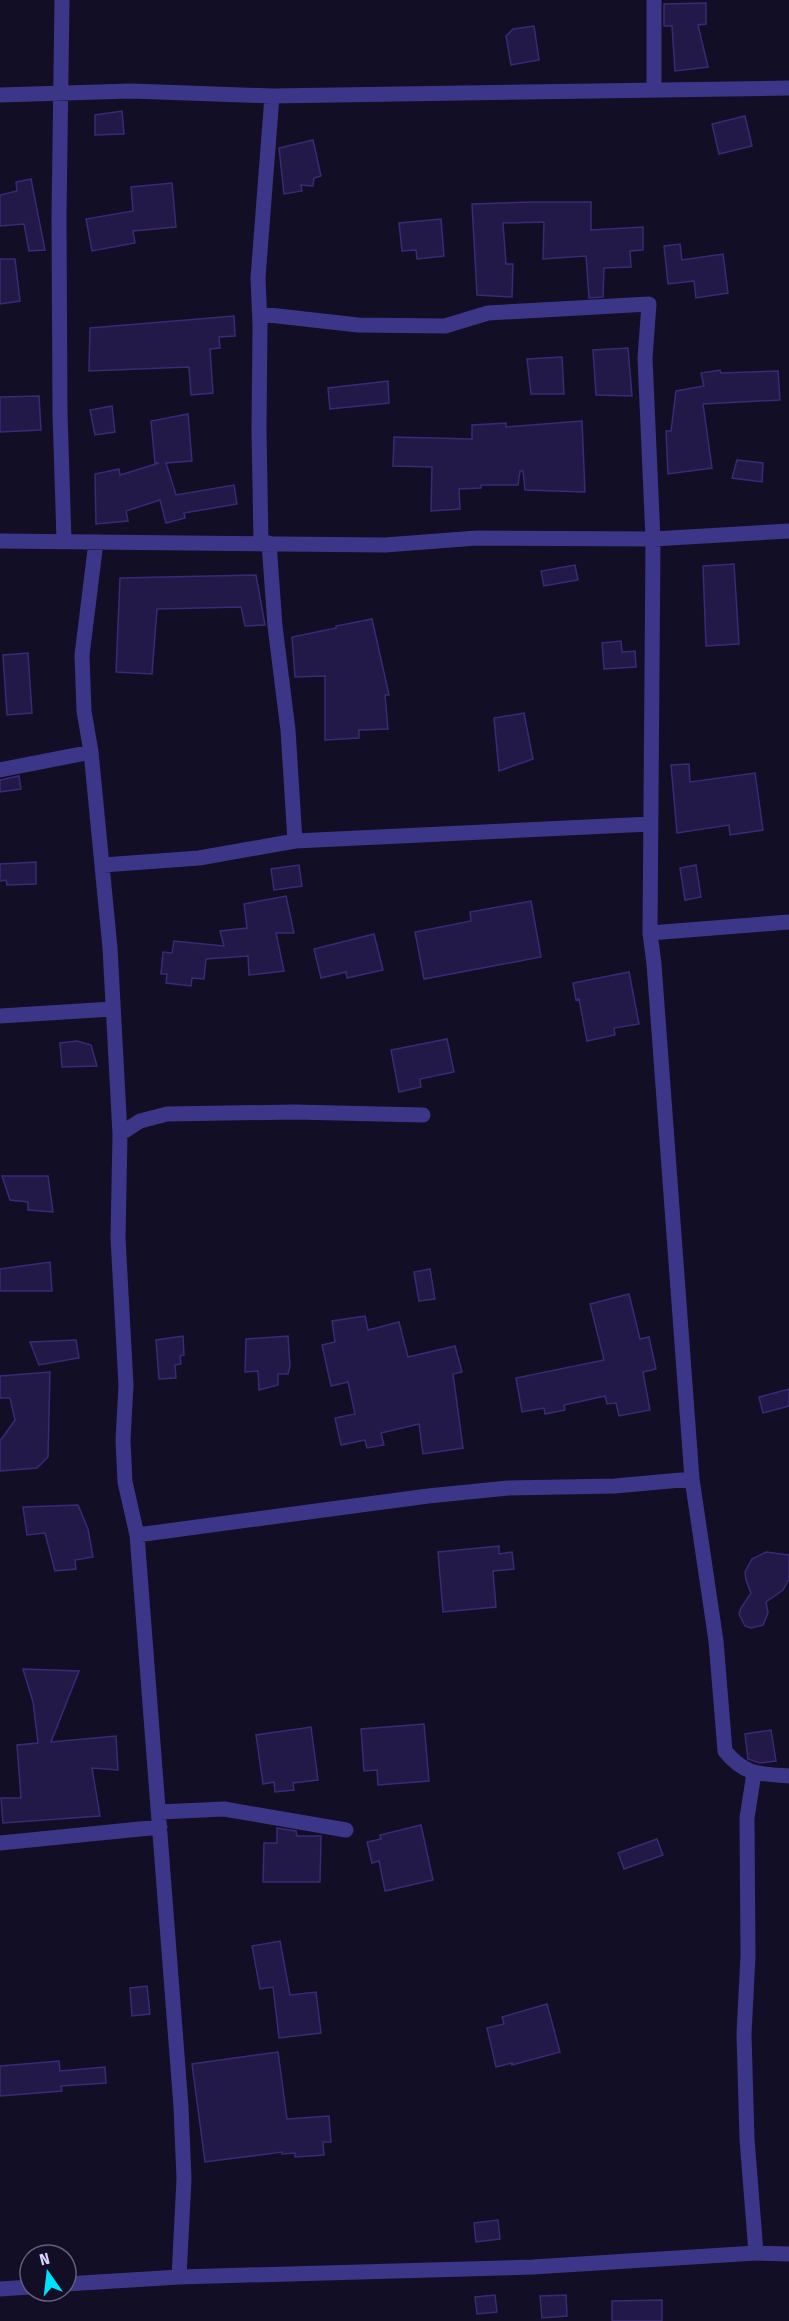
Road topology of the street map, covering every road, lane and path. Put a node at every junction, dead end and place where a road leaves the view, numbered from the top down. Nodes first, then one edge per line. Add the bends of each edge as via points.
1 (62, 0) edge
2 (654, 0) edge
3 (789, 88) edge
4 (654, 90) junction
5 (60, 92) junction
6 (0, 95) edge
7 (272, 96) junction
8 (260, 314) junction
9 (789, 531) edge
10 (653, 539) junction
11 (64, 540) junction
12 (0, 541) edge
13 (96, 542) junction
14 (265, 543) junction
15 (92, 752) junction
16 (0, 770) edge
17 (651, 824) junction
18 (295, 841) junction
19 (103, 865) junction
20 (789, 922) edge
21 (650, 933) junction
22 (112, 1009) junction
23 (0, 1016) edge
24 (423, 1115) dead end
25 (120, 1134) junction
26 (692, 1479) junction
27 (137, 1534) junction
28 (754, 1773) junction
29 (789, 1776) edge
30 (159, 1819) junction
31 (346, 1830) dead end
32 (0, 1843) edge
33 (756, 2253) junction
34 (789, 2254) edge
35 (179, 2277) junction
36 (78, 2283) edge
37 (18, 2288) edge
38 (0, 2289) edge

1 - 5 street
2 - 4 street
3 - 4 street
4 - 7 street
5 - 6 street
5 - 7 street
5 - 11 street via 58,216
7 - 8 street via 258,278
8 - 10 street via 358,325 445,326 488,313 649,304 645,358
8 - 14 street
9 - 10 street
10 - 14 street via 477,538 385,545
10 - 17 street
11 - 12 street
11 - 13 street
13 - 14 street
13 - 15 street via 82,655 84,711
14 - 18 street via 288,730
15 - 16 street
15 - 19 street
17 - 18 street
17 - 21 street
18 - 19 street via 199,858
19 - 22 street
20 - 21 street
21 - 26 street
22 - 23 street
22 - 25 street
24 - 25 street via 167,1114 140,1120
25 - 27 street via 118,1238 126,1385 124,1461
26 - 27 street via 615,1486 508,1488
26 - 28 street via 716,1641 725,1751 735,1763
27 - 30 street
28 - 29 street
28 - 33 street via 747,1818 744,2034
30 - 31 street via 224,1809
30 - 32 street
30 - 35 street via 181,2106 184,2179
33 - 34 street
33 - 35 street via 533,2267
35 - 36 street
37 - 38 street

